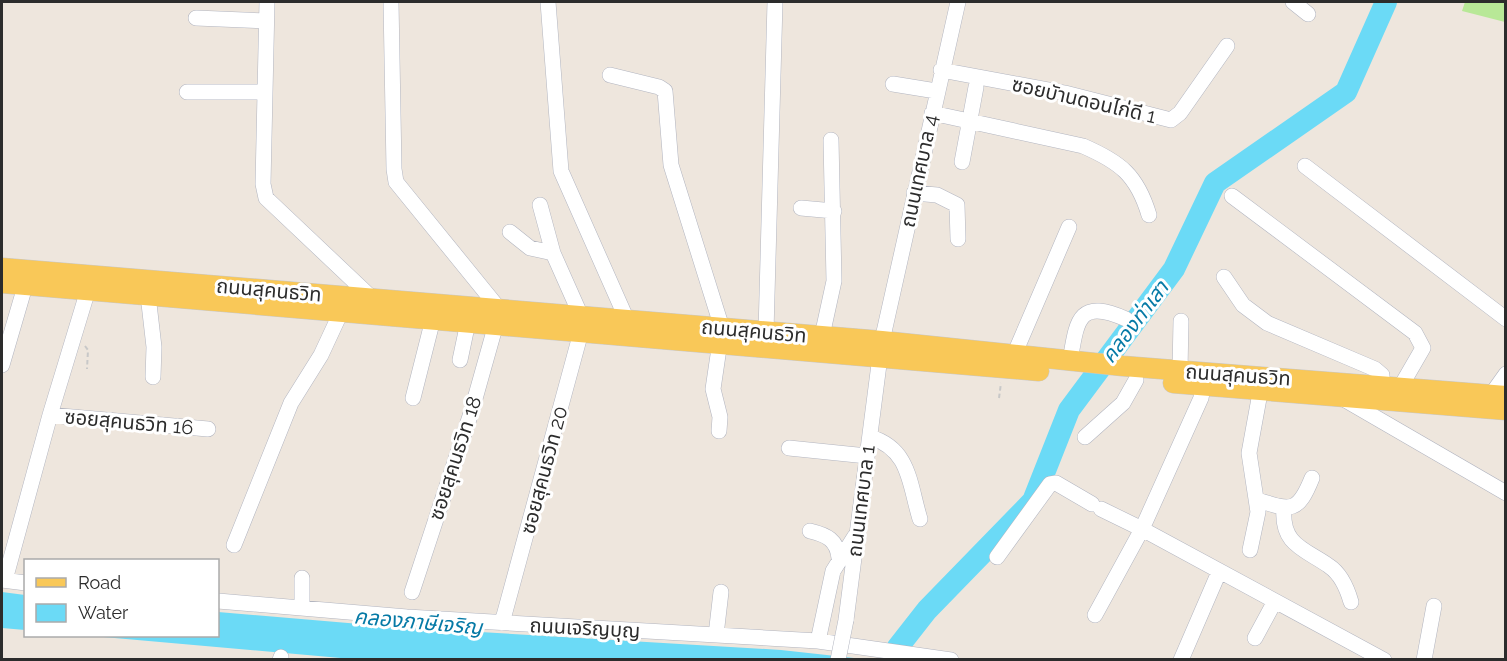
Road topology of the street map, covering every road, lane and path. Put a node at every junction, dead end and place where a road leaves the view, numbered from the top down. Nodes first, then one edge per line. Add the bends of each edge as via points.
1 (267, 2) edge
2 (391, 2) edge
3 (548, 2) edge
4 (775, 2) edge
5 (958, 2) edge
6 (1293, 2) edge
7 (1308, 14) dead end
8 (196, 18) dead end
9 (266, 21) junction
10 (1227, 46) dead end
11 (941, 70) junction
12 (610, 75) dead end
13 (893, 84) dead end
14 (976, 87) dead end
15 (936, 91) junction
16 (187, 92) dead end
17 (264, 92) junction
18 (932, 113) junction
19 (969, 121) junction
20 (831, 140) dead end
21 (962, 162) dead end
22 (1305, 165) dead end
23 (914, 194) junction
24 (1232, 196) dead end
25 (540, 205) dead end
26 (801, 208) dead end
27 (834, 211) junction
28 (1149, 215) dead end
29 (1069, 227) dead end
30 (510, 232) dead end
31 (958, 239) dead end
32 (553, 253) junction
33 (2, 268) edge
34 (1224, 277) dead end
35 (28, 278) junction
36 (2, 283) edge
37 (88, 290) junction
38 (148, 295) junction
39 (374, 299) junction
40 (341, 312) junction
41 (387, 315) junction
42 (498, 317) junction
43 (433, 319) junction
44 (1126, 319) dead end
45 (1506, 319) edge
46 (627, 320) junction
47 (1181, 321) dead end
48 (468, 322) junction
49 (581, 324) junction
50 (766, 332) junction
51 (722, 336) junction
52 (821, 344) junction
53 (881, 349) junction
54 (1007, 359) junction
55 (460, 360) dead end
56 (2, 365) edge
57 (1078, 366) junction
58 (1180, 370) junction
59 (1506, 374) edge
60 (1126, 375) junction
61 (153, 377) dead end
62 (1204, 379) junction
63 (1262, 384) junction
64 (1388, 390) junction
65 (1344, 391) junction
66 (1498, 395) edge
67 (413, 398) dead end
68 (1506, 410) edge
69 (50, 415) junction
70 (208, 429) dead end
71 (719, 431) dead end
72 (870, 437) junction
73 (1085, 437) dead end
74 (789, 448) dead end
75 (867, 456) junction
76 (1312, 478) dead end
77 (1506, 494) edge
78 (1258, 500) junction
79 (1284, 509) junction
80 (920, 519) dead end
81 (1142, 529) junction
82 (810, 531) dead end
83 (857, 533) junction
84 (234, 545) dead end
85 (1250, 550) dead end
86 (997, 557) dead end
87 (839, 558) junction
88 (1219, 572) junction
89 (302, 578) dead end
90 (3, 580) edge
91 (24, 583) edge
92 (412, 592) dead end
93 (722, 592) dead end
94 (219, 601) edge
95 (1275, 601) junction
96 (1350, 602) dead end
97 (1434, 606) dead end
98 (302, 608) junction
99 (1095, 615) dead end
100 (502, 623) junction
101 (716, 635) junction
102 (1255, 638) dead end
103 (818, 642) junction
104 (838, 660) edge
105 (951, 660) edge
106 (1181, 660) edge
107 (1384, 660) edge
108 (1424, 660) edge

1 - 9 street
2 - 42 street via 396,182
3 - 46 street via 561,171
4 - 50 street
5 - 11 street, ถนนเทศบาล 4
6 - 7 street
8 - 9 street
9 - 17 street
10 - 11 street, ซอยบัานดอนไก่ดี 1 via 1172,120 1065,93
11 - 15 street, ถนนเทศบาล 4
12 - 51 street via 664,91 671,165
13 - 15 street
14 - 19 street
15 - 18 street, ถนนเทศบาล 4
16 - 17 street
17 - 39 street via 266,198
18 - 19 street
18 - 23 street, ถนนเทศบาล 4
19 - 21 street
19 - 28 street via 1083,146 1106,156 1136,183
20 - 27 street
22 - 45 street
23 - 31 street via 937,195 957,205
23 - 53 street, ถนนเทศบาล 4
24 - 64 street via 1415,333 1423,348
25 - 32 street
26 - 27 street
27 - 52 street via 834,281
29 - 54 street
30 - 32 street via 530,248
32 - 49 street
33 - 35 main road, ถนนสุคนธวิท
34 - 64 street via 1253,314 1375,369
35 - 36 main road, ถนนสุคนธวิท
35 - 37 main road, ถนนสุคนธวิท
35 - 39 main road, ถนนสุคนธวิท
35 - 56 street
37 - 38 main road, ถนนสุคนธวิท
37 - 69 street, ซอยสุคนธวิท 16
38 - 40 main road, ถนนสุคนธวิท
38 - 61 street
39 - 41 street
39 - 42 main road, ถนนสุคนธวิท
40 - 41 main road, ถนนสุคนธวิท
40 - 84 street via 321,355 291,403
41 - 43 main road, ถนนสุคนธวิท
42 - 48 main road, ถนนสุคนธวิท
42 - 49 main road, ถนนสุคนธวิท
42 - 92 street, ซอยสุคนธวิท 18
43 - 48 main road, ถนนสุคนธวิท
43 - 67 street
44 - 57 street via 1106,311 1082,315 1076,326
46 - 49 main road, ถนนสุคนธวิท
46 - 51 main road, ถนนสุคนธวิท
47 - 58 street
48 - 55 street
49 - 51 main road, ถนนสุคนธวิท
49 - 100 street, ซอยสุคนธวิท 20
50 - 51 main road, ถนนสุคนธวิท
50 - 52 main road, ถนนสุคนธวิท
51 - 52 main road, ถนนสุคนธวิท
51 - 71 street via 713,389
52 - 53 main road, ถนนสุคนธวิท
53 - 54 main road, ถนนสุคนธวิท
53 - 72 street, ถนนเทศบาล 1
54 - 57 main road, ถนนสุคนธวิท
57 - 60 main road, ถนนสุคนธวิท
58 - 60 main road, ถนนสุคนธวิท
58 - 62 main road, ถนนสุคนธวิท
59 - 66 street
60 - 62 main road, ถนนสุคนธวิท
60 - 73 street via 1123,403
62 - 63 main road, ถนนสุคนธวิท
62 - 81 street via 1190,425
63 - 65 main road, ถนนสุคนธวิท
63 - 78 street via 1249,453
64 - 65 main road, ถนนสุคนธวิท
64 - 66 main road, ถนนสุคนธวิท
64 - 68 main road, ถนนสุคนธวิท
65 - 77 street
69 - 70 street, ซอยสุคนธวิท 16
69 - 90 street, ซอยสุคนธวิท 16
72 - 75 street, ถนนเทศบาล 1
72 - 80 street via 900,454
74 - 75 street
75 - 83 street, ถนนเทศบาล 1
76 - 79 street via 1301,502
78 - 79 street
78 - 85 street
79 - 96 street via 1283,524 1290,537 1301,550 1330,567 1346,586
81 - 86 street via 1056,483 1050,484
81 - 88 street
81 - 99 street
82 - 87 street via 833,540
83 - 87 street
83 - 104 street, ถนนเทศบาล 1, bridge
87 - 103 street via 830,581
88 - 95 street
88 - 106 street
89 - 98 street
90 - 91 street
93 - 101 street
94 - 98 street, ถนนเจริญบุญ
95 - 102 street
95 - 107 street
97 - 108 street
98 - 100 street, ถนนเจริญบุญ
100 - 101 street, ถนนเจริญบุญ
101 - 103 street, ถนนเจริญบุญ
103 - 105 street, ถนนเจริญบุญ

